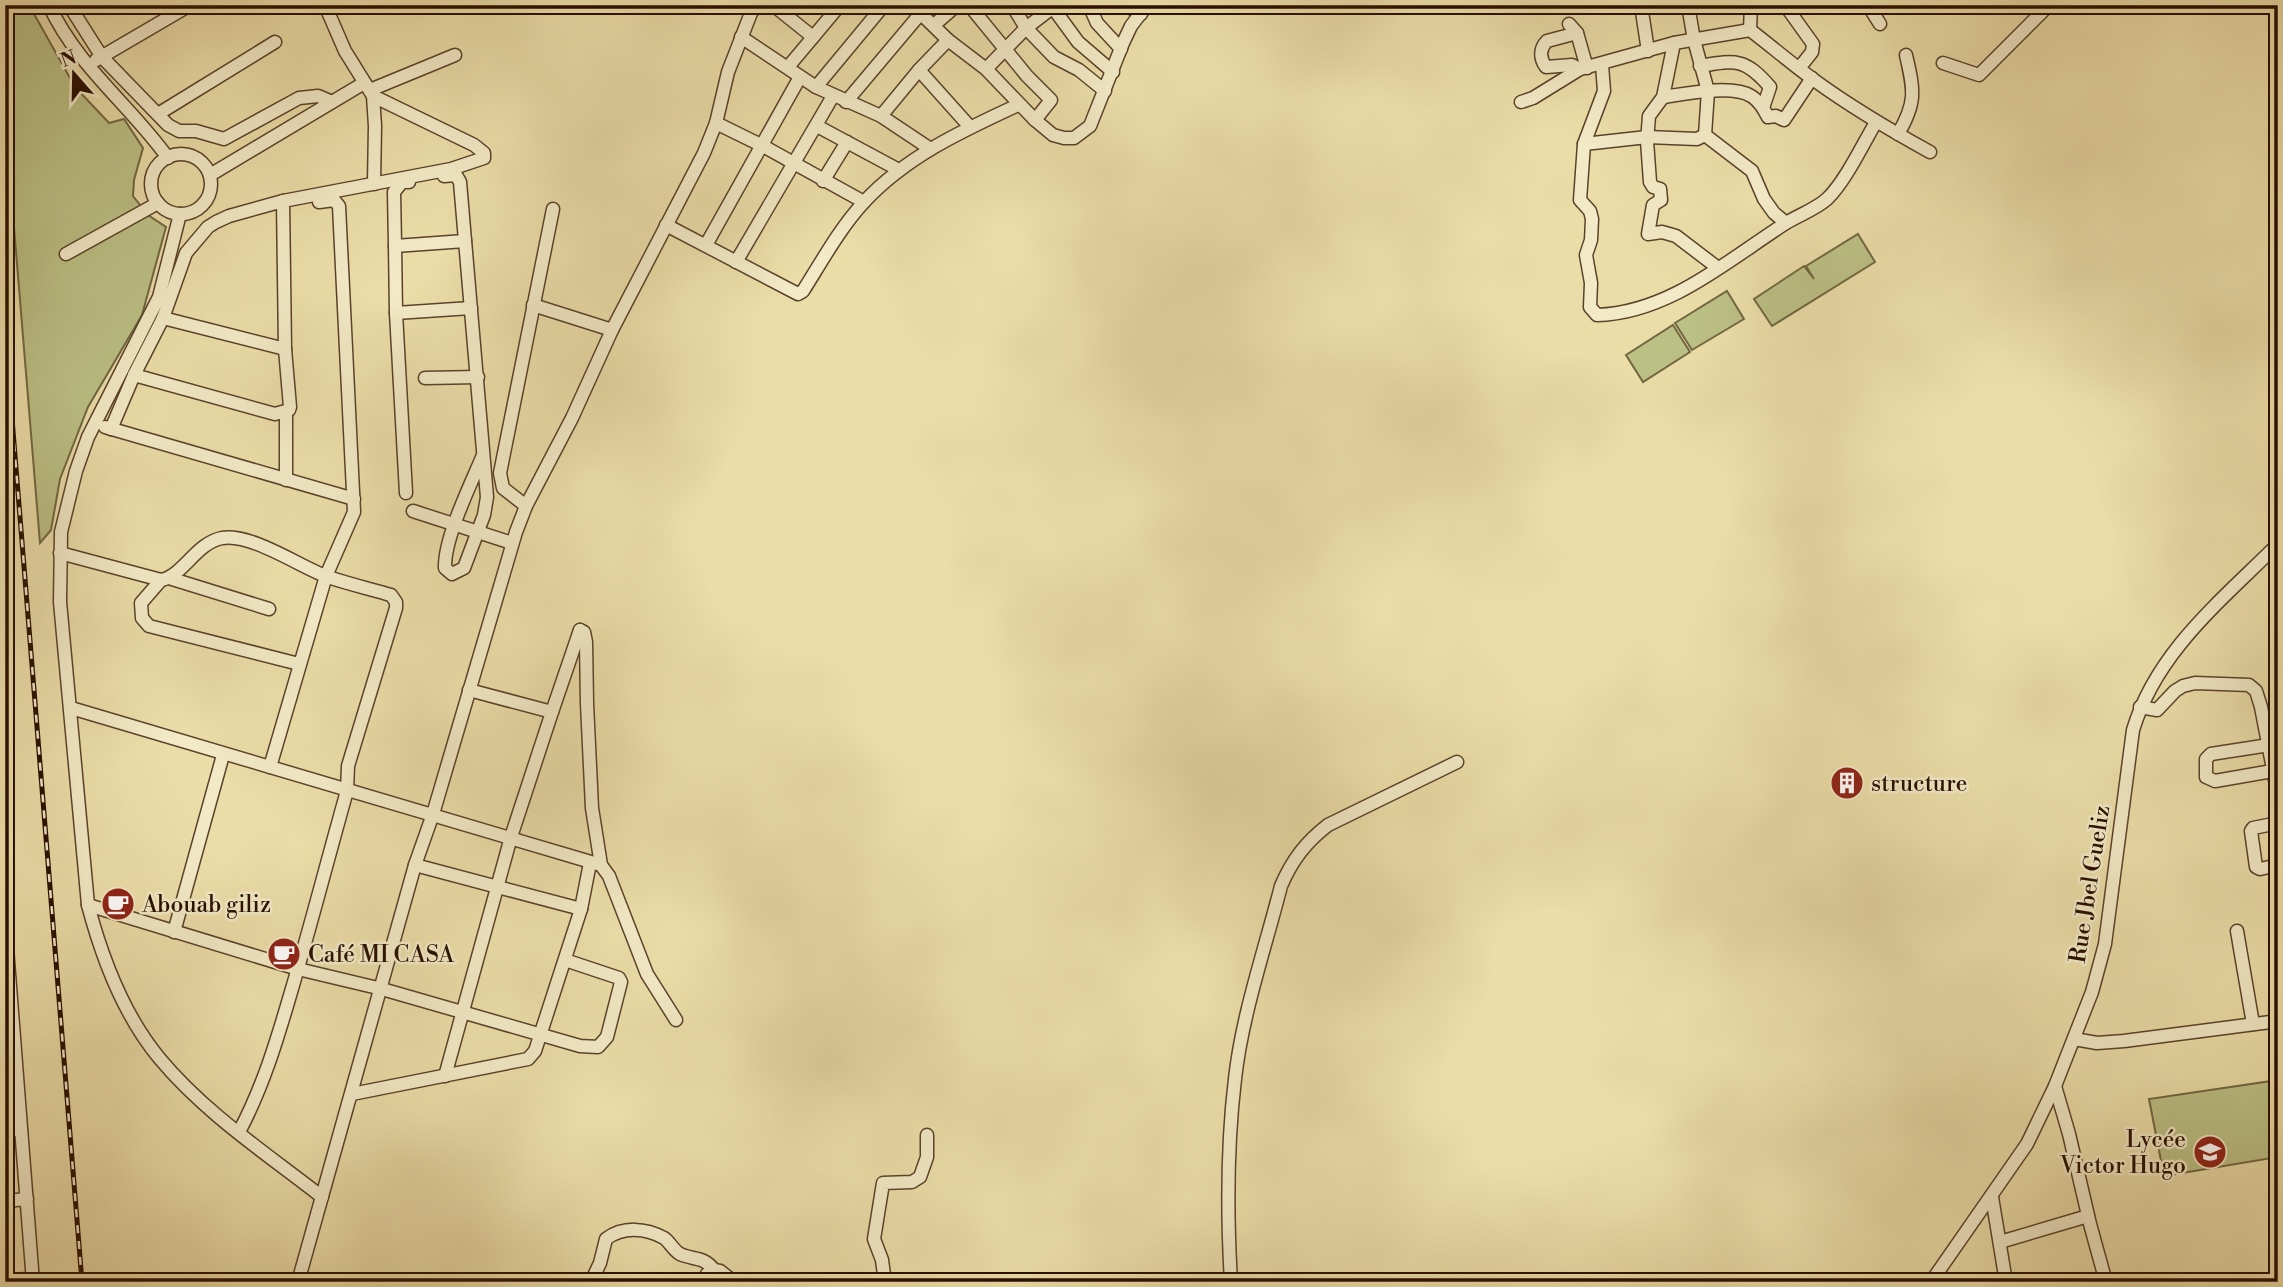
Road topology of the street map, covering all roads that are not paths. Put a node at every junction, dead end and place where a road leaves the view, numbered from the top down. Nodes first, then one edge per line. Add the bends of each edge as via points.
1 (69, 5) edge
2 (190, 5) edge
3 (326, 5) edge
4 (757, 5) edge
5 (774, 5) edge
6 (884, 5) edge
7 (957, 5) edge
8 (969, 5) edge
9 (1012, 5) edge
10 (1089, 5) edge
11 (1126, 5) edge
12 (1641, 5) edge
13 (1751, 5) edge
14 (1785, 5) edge
15 (1867, 5) edge
16 (2049, 5) edge
17 (1692, 6) edge
18 (1052, 7) edge
19 (833, 8) edge
20 (51, 9) edge
21 (917, 9) edge
22 (1144, 10) edge
23 (1880, 24) dead end
24 (933, 25) junction
25 (1026, 28) junction
26 (1749, 30) junction
27 (741, 37) junction
28 (813, 37) junction
29 (948, 40) junction
30 (1694, 40) junction
31 (275, 42) dead end
32 (1674, 43) junction
33 (1121, 49) junction
34 (1005, 50) junction
35 (1648, 51) junction
36 (455, 55) dead end
37 (1906, 55) dead end
38 (102, 57) junction
39 (1942, 63) dead end
40 (1602, 65) junction
41 (87, 66) junction
42 (1700, 66) junction
43 (788, 67) junction
44 (1800, 67) junction
45 (986, 69) junction
46 (1583, 69) junction
47 (919, 70) junction
48 (1113, 72) junction
49 (800, 77) junction
50 (1812, 78) junction
51 (816, 87) junction
52 (369, 90) junction
53 (1105, 91) junction
54 (1708, 91) junction
55 (833, 96) junction
56 (1663, 97) junction
57 (332, 102) junction
58 (846, 102) junction
59 (1521, 102) dead end
60 (1018, 105) junction
61 (1763, 107) junction
62 (158, 114) junction
63 (881, 116) junction
64 (265, 118) junction
65 (1035, 120) junction
66 (1876, 122) junction
67 (716, 123) junction
68 (817, 126) junction
69 (970, 127) junction
70 (1898, 134) junction
71 (1705, 135) junction
72 (275, 136) junction
73 (1647, 137) junction
74 (847, 142) junction
75 (1584, 144) junction
76 (763, 146) junction
77 (929, 148) junction
78 (1930, 152) dead end
79 (168, 158) junction
80 (793, 165) junction
81 (899, 170) junction
82 (210, 175) junction
83 (822, 181) junction
84 (373, 184) junction
85 (864, 202) junction
86 (158, 203) junction
87 (283, 204) junction
88 (553, 209) dead end
89 (180, 214) junction
90 (1786, 223) junction
91 (666, 225) junction
92 (464, 241) junction
93 (706, 245) junction
94 (395, 246) junction
95 (66, 254) dead end
96 (736, 262) junction
97 (1718, 268) junction
98 (533, 305) junction
99 (471, 308) junction
100 (396, 313) junction
101 (163, 318) junction
102 (612, 330) junction
103 (285, 349) junction
104 (134, 375) junction
105 (478, 377) junction
106 (425, 378) dead end
107 (286, 412) junction
108 (95, 423) junction
109 (111, 429) junction
110 (483, 455) junction
111 (286, 480) junction
112 (406, 493) dead end
113 (354, 499) junction
114 (526, 506) junction
115 (413, 511) dead end
116 (455, 525) junction
117 (476, 532) junction
118 (512, 543) junction
119 (2278, 544) edge
120 (61, 552) junction
121 (326, 576) junction
122 (165, 579) junction
123 (269, 609) dead end
124 (299, 664) junction
125 (469, 690) junction
126 (2140, 707) junction
127 (71, 708) junction
128 (552, 712) junction
129 (2269, 745) junction
130 (223, 755) junction
131 (1457, 762) dead end
132 (270, 766) junction
133 (2276, 770) edge
134 (347, 791) junction
135 (2278, 795) edge
136 (433, 814) junction
137 (2278, 823) edge
138 (511, 837) junction
139 (596, 864) junction
140 (415, 865) junction
141 (2278, 865) edge
142 (497, 887) junction
143 (88, 905) junction
144 (581, 909) junction
145 (5, 922) edge
146 (2236, 931) dead end
147 (174, 932) junction
148 (565, 960) junction
149 (298, 969) junction
150 (382, 989) junction
151 (462, 1012) junction
152 (676, 1020) dead end
153 (2278, 1021) edge
154 (2253, 1024) junction
155 (539, 1035) junction
156 (2074, 1039) junction
157 (5, 1075) edge
158 (445, 1076) junction
159 (2055, 1086) junction
160 (18, 1089) junction
161 (352, 1094) junction
162 (5, 1130) edge
163 (21, 1130) junction
164 (239, 1132) junction
165 (927, 1135) dead end
166 (322, 1197) junction
167 (1992, 1197) junction
168 (27, 1199) junction
169 (5, 1201) edge
170 (2088, 1216) junction
171 (2000, 1242) junction
172 (714, 1270) junction
173 (5, 1280) edge
174 (33, 1280) edge
175 (298, 1282) edge
176 (591, 1282) edge
177 (703, 1282) edge
178 (734, 1282) edge
179 (885, 1282) edge
180 (1231, 1282) edge
181 (1931, 1282) edge
182 (2006, 1282) edge
183 (2106, 1282) edge

1 - 20 street
1 - 38 street
2 - 38 street
3 - 52 street via 345,51
4 - 27 street
5 - 28 street
6 - 51 street
7 - 24 street
8 - 34 street
9 - 25 street
10 - 33 street via 1097,23
11 - 22 street
12 - 35 street
13 - 26 street
14 - 44 street via 1813,44
15 - 23 street
16 - 39 street via 1979,75
17 - 30 street
18 - 25 street
18 - 48 street via 1078,42
19 - 28 street
20 - 41 street
21 - 24 street
21 - 58 street
22 - 33 street
24 - 29 street
25 - 34 street
25 - 53 street via 1054,57
26 - 30 street
26 - 44 street
27 - 43 street
27 - 67 street
28 - 43 street
29 - 45 street
29 - 47 street
30 - 32 street
30 - 42 street
31 - 62 street
32 - 35 street
32 - 56 street
33 - 48 street
34 - 45 street
34 - 65 street via 1051,100
35 - 40 street
36 - 52 street
37 - 70 street via 1913,83 1911,110
38 - 41 street
38 - 62 street
40 - 46 street
40 - 75 street via 1604,91
41 - 79 street via 145,126
42 - 54 street
42 - 61 street via 1731,61 1743,64 1770,88
43 - 49 street
44 - 50 street
45 - 60 street
46 - 46 street via 1573,28 1543,45 1546,67
46 - 59 street
47 - 63 street
47 - 69 street
48 - 53 street
49 - 51 street
49 - 76 street
50 - 61 street via 1784,120 1768,117
50 - 66 street
51 - 55 street
52 - 57 street
52 - 84 street via 375,126
52 - 84 street via 474,145 485,156 451,169
53 - 65 street via 1090,126 1074,138 1053,135
54 - 56 street
54 - 61 street via 1744,93
54 - 71 street
55 - 58 street
55 - 68 street
56 - 73 street via 1649,116
57 - 64 street via 305,96
57 - 72 street
58 - 63 street
60 - 65 street
60 - 69 street
62 - 64 street via 174,130 196,131 219,140
63 - 77 street
64 - 72 street
66 - 70 street
66 - 90 street via 1827,199
67 - 76 street
67 - 91 street
68 - 74 street
68 - 80 street
69 - 77 street
70 - 78 street
71 - 73 street via 1679,140
71 - 90 street via 1752,171 1773,213
72 - 82 street
73 - 75 street
73 - 97 street via 1650,182 1660,189 1661,200 1653,205 1648,234 1676,236
74 - 81 street
74 - 83 street
75 - 97 street via 1580,200 1592,219 1586,255 1590,307 1597,315 1656,303
76 - 80 street
76 - 93 street
77 - 81 street
79 - 82 street via 190,156
79 - 86 street via 152,178
80 - 83 street
80 - 96 street
81 - 85 street
82 - 89 street via 211,187 203,205
83 - 85 street
84 - 87 street
85 - 96 street via 801,293
86 - 89 street
86 - 95 street
87 - 101 street via 229,216 208,226 187,253
87 - 103 street
87 - 113 street via 330,200 339,206
88 - 98 street
89 - 108 street via 156,304
90 - 97 street
91 - 93 street
91 - 102 street
92 - 94 street
92 - 94 street via 460,181 453,175 402,183 394,191
92 - 99 street
93 - 96 street
94 - 100 street
98 - 102 street
98 - 114 street via 500,472 503,488
99 - 100 street
99 - 105 street
100 - 112 street
101 - 103 street
101 - 104 street
102 - 114 street
103 - 107 street via 290,407
104 - 107 street via 275,414
104 - 109 street
105 - 106 street
105 - 110 street
107 - 111 street
108 - 109 street
108 - 120 street via 65,511
109 - 111 street
110 - 116 street
110 - 117 street via 488,496
111 - 113 street
113 - 121 street via 354,512
114 - 118 street
115 - 116 street
116 - 117 street
116 - 117 street via 445,561 452,574 464,568
117 - 118 street
118 - 125 street
119 - 126 street, Rue Jbel Gueliz via 2171,654
120 - 122 street
120 - 127 street via 60,602
121 - 122 street via 273,551 230,538 214,541
121 - 124 street
121 - 134 street via 391,595 396,605 348,766
122 - 123 street
122 - 124 street via 141,603 142,618 149,626
124 - 132 street
125 - 128 street
125 - 136 street
126 - 129 street via 2157,710 2175,691 2194,683 2249,685 2256,691
126 - 156 street, Rue Jbel Gueliz via 2105,944
127 - 130 street
127 - 143 street
128 - 138 street
128 - 139 street via 582,630
129 - 133 street
129 - 133 street via 2211,754 2205,774 2211,781
130 - 132 street
130 - 147 street
131 - 180 street via 1328,825 1289,868 1235,1077 1228,1231
132 - 134 street
133 - 135 street
134 - 136 street
134 - 149 street
136 - 138 street
136 - 140 street
137 - 141 street via 2251,831 2258,869
138 - 139 street
138 - 142 street
139 - 144 street
139 - 152 street via 609,876 647,974
140 - 142 street
140 - 150 street
142 - 144 street
142 - 151 street
143 - 147 street
143 - 164 street via 116,985 158,1057
144 - 148 street
145 - 160 street
146 - 154 street
147 - 149 street
148 - 155 street
148 - 155 street via 619,978 621,986 607,1037 595,1048
149 - 150 street
149 - 164 street via 268,1070
150 - 151 street
150 - 161 street
151 - 155 street
151 - 158 street
153 - 154 street
154 - 156 street via 2124,1041
155 - 158 street via 528,1059
156 - 159 street, Rue Jbel Gueliz
157 - 160 street
158 - 161 street
159 - 167 street, Rue Jbel Gueliz via 2027,1144
159 - 170 street
160 - 163 street
161 - 166 street
162 - 163 street
163 - 168 street
164 - 166 street
165 - 179 street via 927,1157 920,1177 912,1182 883,1182 874,1239
166 - 175 street
167 - 171 street
167 - 181 street, Rue Jbel Gueliz
168 - 169 street
168 - 174 street
170 - 171 street
170 - 183 street
171 - 182 street
172 - 176 street via 702,1259 679,1254 666,1239 621,1229 606,1239
172 - 177 street
172 - 178 street
173 - 174 street

